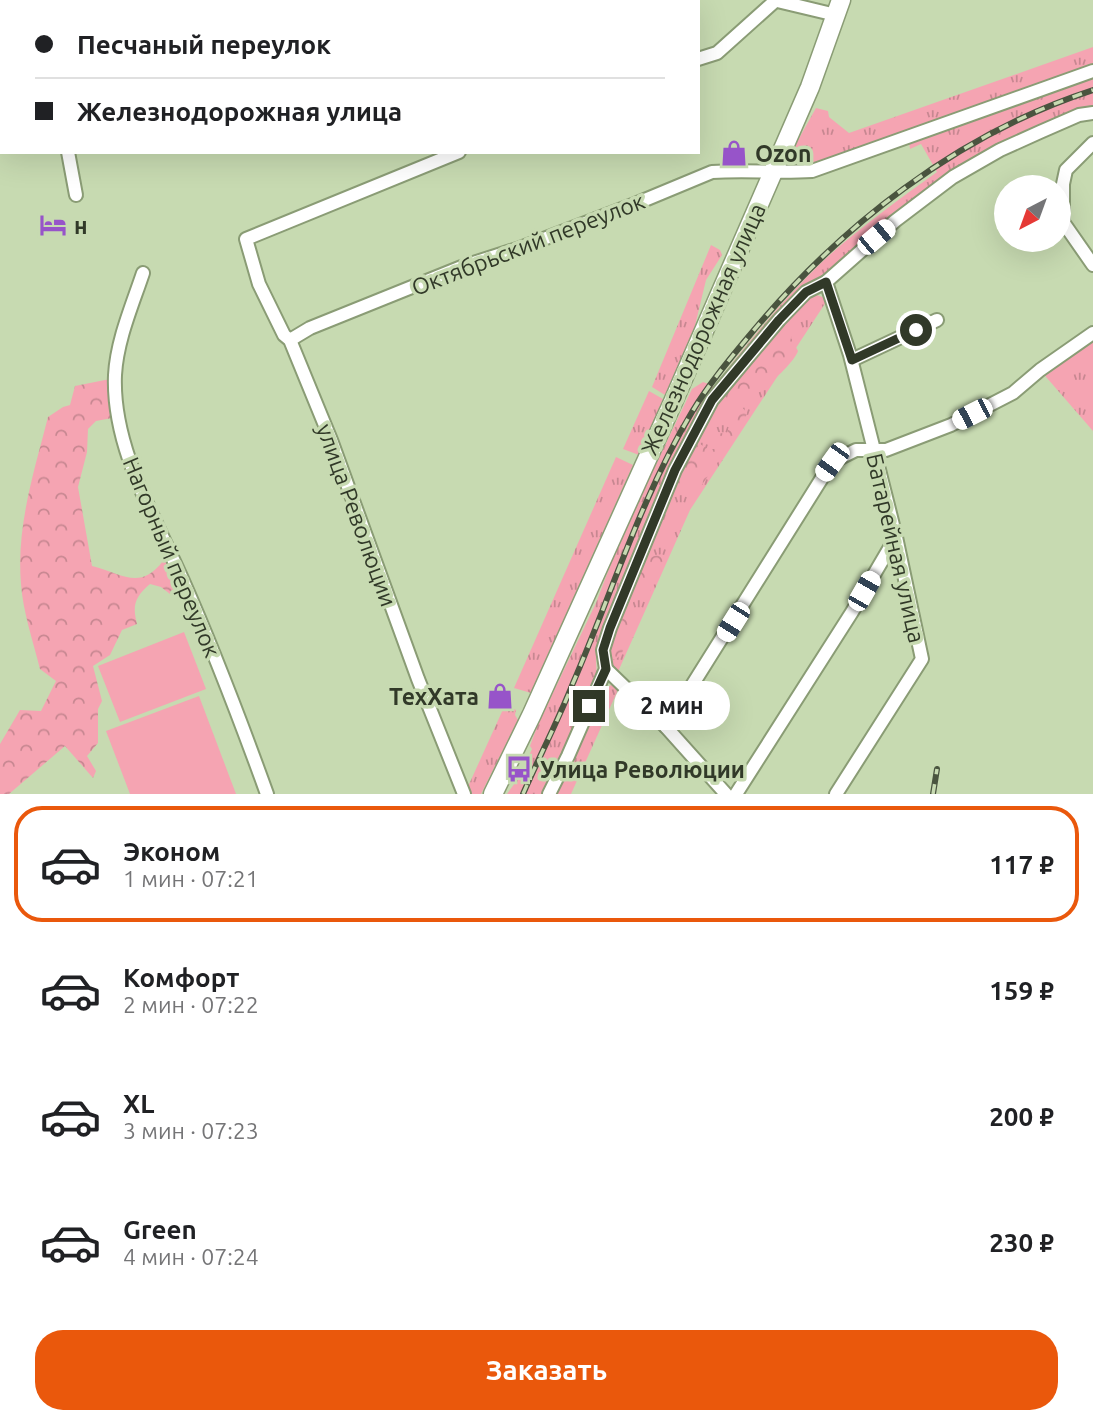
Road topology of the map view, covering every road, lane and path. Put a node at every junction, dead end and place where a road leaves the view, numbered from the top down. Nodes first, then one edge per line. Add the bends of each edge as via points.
1 (774, 0) edge
2 (839, 7) edge
3 (700, 58) edge
4 (1093, 71) edge
5 (1093, 113) edge
6 (1093, 143) edge
7 (68, 154) edge
8 (454, 154) edge
9 (771, 173) junction
10 (76, 195) dead end
11 (1093, 265) edge
12 (143, 273) dead end
13 (826, 282) junction
14 (937, 320) dead end
15 (1093, 333) edge
16 (290, 340) junction
17 (852, 360) junction
18 (873, 450) junction
19 (896, 537) junction
20 (606, 669) junction
21 (666, 727) junction
22 (267, 794) edge
23 (464, 794) edge
24 (493, 794) edge
25 (549, 794) edge
26 (726, 794) edge
27 (736, 794) edge
28 (836, 794) edge

1 - 2 street
1 - 3 street via 717,53
2 - 9 main road
4 - 9 street, Железнодорожная улица via 812,171
5 - 13 street, Железнодорожная улица via 1010,146 954,177
6 - 11 street via 1066,170 1063,184 1063,222
7 - 10 street
8 - 16 street, улица Революции via 246,239 259,284
9 - 16 street, Октябрьский переулок via 712,172 310,328
9 - 24 main road, Железнодорожная улица via 673,401
12 - 22 street, Нагорный переулок via 119,345 115,377 123,438
13 - 17 street, Батарейная улица
13 - 20 street, Железнодорожная улица via 806,292 712,400 675,470 610,628 603,650
14 - 17 street
15 - 18 street via 1013,393 951,425 886,450
16 - 23 street, улица Революции
17 - 18 street, Батарейная улица
18 - 19 street, Батарейная улица
18 - 21 street via 856,450 832,462
19 - 27 street
19 - 28 street, Батарейная улица via 922,659
20 - 21 street
20 - 25 street, Железнодорожная улица
21 - 26 street

